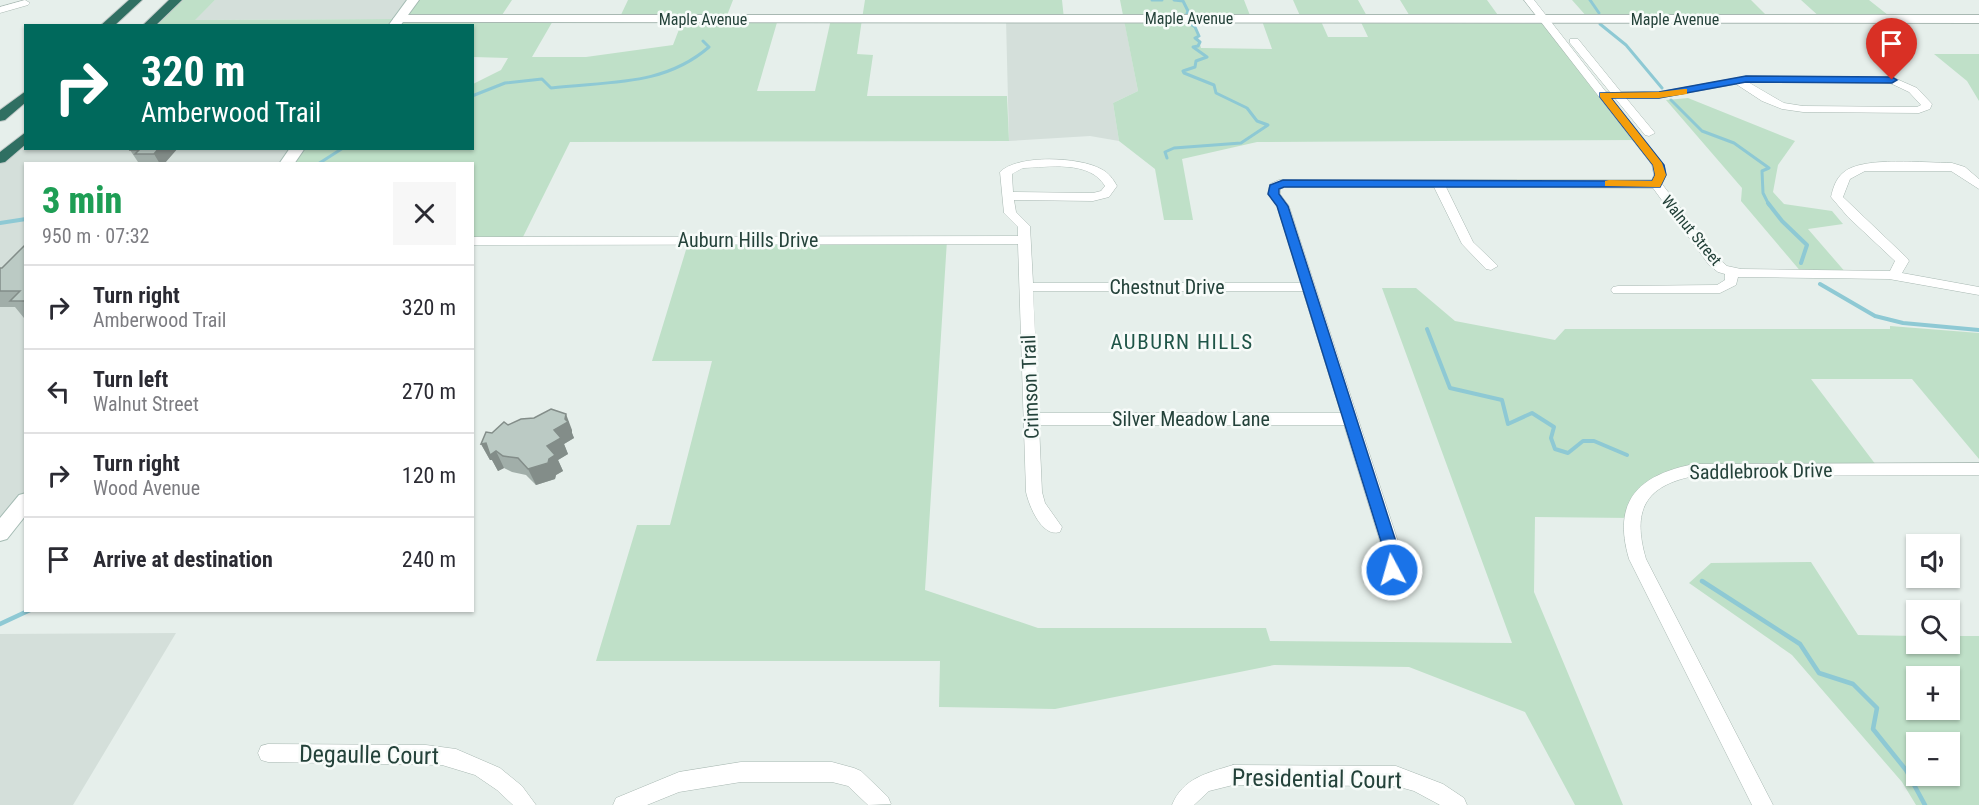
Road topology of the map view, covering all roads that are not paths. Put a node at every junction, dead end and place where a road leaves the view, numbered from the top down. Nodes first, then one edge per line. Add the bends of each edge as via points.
1 (136, 0) edge
2 (176, 0) edge
3 (413, 0) edge
4 (1529, 0) edge
5 (24, 3) dead end
6 (0, 10) edge
7 (1543, 18) junction
8 (1979, 19) edge
9 (396, 22) edge
10 (108, 24) edge
11 (150, 24) edge
12 (1574, 41) dead end
13 (1737, 80) junction
14 (1604, 95) junction
15 (1619, 95) junction
16 (24, 97) edge
17 (0, 117) edge
18 (1649, 134) dead end
19 (24, 138) edge
20 (0, 159) edge
21 (1438, 183) junction
22 (1656, 184) junction
23 (1979, 185) edge
24 (1007, 196) junction
25 (1024, 240) junction
26 (474, 241) edge
27 (1491, 266) dead end
28 (1732, 272) junction
29 (1893, 276) junction
30 (1027, 287) junction
31 (1307, 287) junction
32 (1618, 290) dead end
33 (1979, 291) edge
34 (1032, 419) junction
35 (1350, 419) junction
36 (1979, 469) edge
37 (24, 503) edge
38 (1054, 527) dead end
39 (0, 533) edge
40 (1383, 588) dead end
41 (268, 753) dead end
42 (881, 804) edge
43 (526, 805) edge
44 (623, 805) edge
45 (1182, 805) edge
46 (1457, 805) edge
47 (1763, 805) edge

1 - 10 highway
2 - 11 highway
3 - 9 street
4 - 7 street, Walnut Street
5 - 6 street
7 - 8 street, Maple Avenue
7 - 9 street, Maple Avenue
7 - 14 street, Walnut Street
12 - 15 street
13 - 13 street via 1766,99 1803,109 1919,110 1927,104 1913,90 1892,80
13 - 15 street via 1659,95
14 - 15 street
14 - 22 street, Walnut Street via 1658,165 1660,175
15 - 18 street
16 - 17 highway
19 - 20 highway
21 - 22 street
21 - 27 street via 1468,244
21 - 31 street via 1276,185 1273,190 1282,206
22 - 28 street, Walnut Street via 1714,261
23 - 29 street via 1961,170 1938,165 1865,167 1845,176 1837,197 1902,261
24 - 24 street via 1006,172 1021,165 1091,168 1104,174 1111,186 1105,194 1093,197
24 - 25 street via 1010,213 1024,226
25 - 26 street, Auburn Hills Drive
25 - 30 street, Crimson Trail
28 - 29 street, Walnut Street
28 - 32 street via 1731,282 1720,289
29 - 33 street, Walnut Street
30 - 31 street, Chestnut Drive
30 - 34 street, Crimson Trail
31 - 35 street
34 - 35 street, Silver Meadow Lane
34 - 38 street, Crimson Trail via 1036,505
35 - 40 street via 1392,551 1392,570
36 - 47 street, Saddlebrook Drive via 1695,470 1660,479 1637,500 1630,528 1638,559
37 - 39 street
41 - 43 street, Degaulle Court via 449,756 467,760 499,777
42 - 44 street via 854,778 832,772 741,772 679,782
45 - 46 street, Presidential Court via 1204,783 1233,775 1396,776 1431,788

